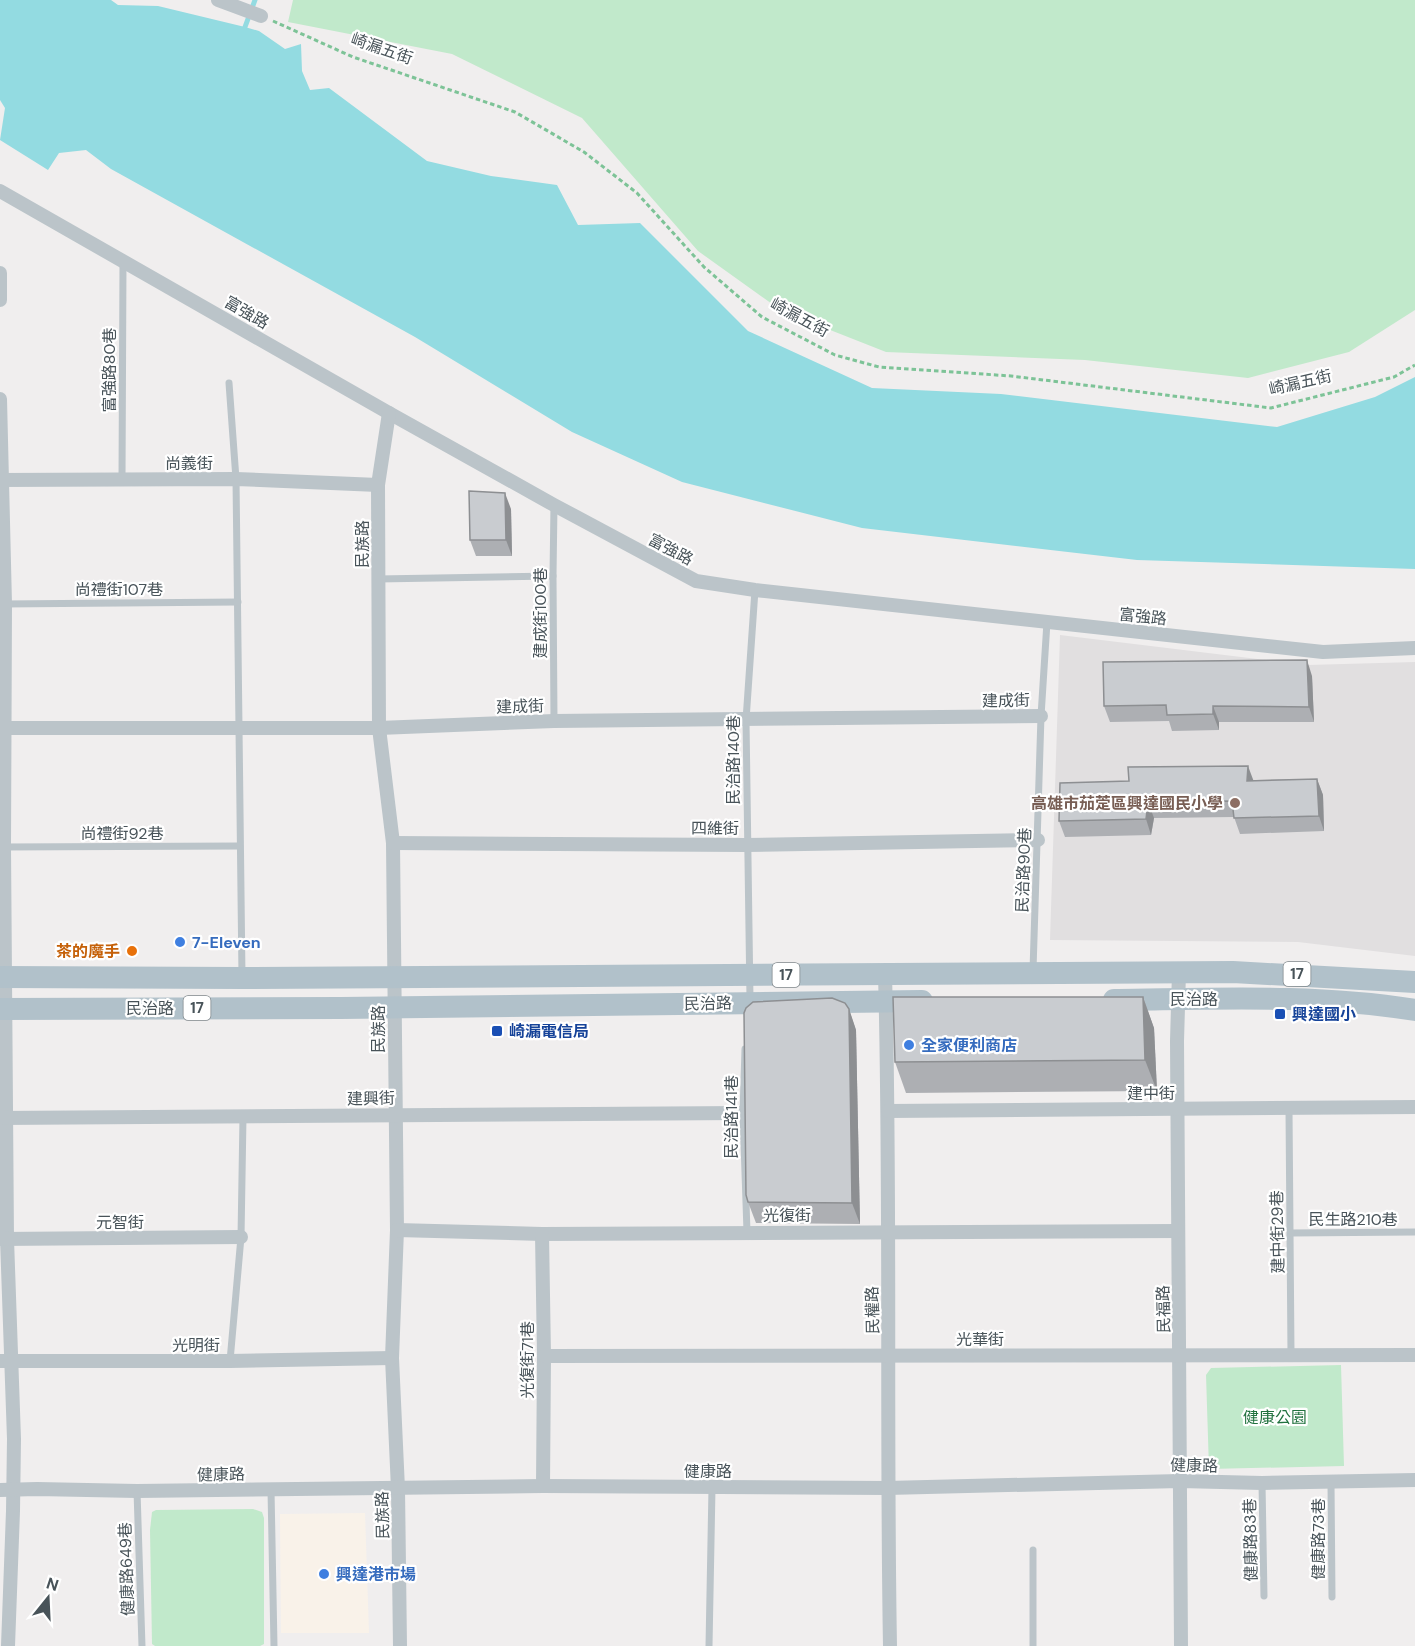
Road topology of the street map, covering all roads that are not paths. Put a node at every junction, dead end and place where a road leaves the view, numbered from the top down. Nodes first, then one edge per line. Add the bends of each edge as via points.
1 (218, 0) edge
2 (261, 16) road end
3 (0, 191) edge
4 (123, 260) junction
5 (0, 273) edge
6 (0, 300) edge
7 (230, 383) dead end
8 (0, 399) edge
9 (389, 413) junction
10 (236, 479) junction
11 (1, 480) edge
12 (122, 480) junction
13 (378, 485) junction
14 (554, 505) junction
15 (553, 576) junction
16 (378, 579) junction
17 (755, 590) junction
18 (238, 602) junction
19 (3, 604) edge
20 (1047, 622) junction
21 (1415, 648) edge
22 (1041, 716) junction
23 (746, 720) junction
24 (554, 722) junction
25 (2, 728) edge
26 (239, 728) junction
27 (380, 728) junction
28 (1038, 840) junction
29 (393, 843) junction
30 (747, 845) junction
31 (239, 846) junction
32 (2, 847) edge
33 (1179, 972) junction
34 (885, 974) junction
35 (1033, 974) junction
36 (750, 976) junction
37 (2, 977) edge
38 (394, 977) junction
39 (242, 978) junction
40 (1415, 982) edge
41 (1178, 999) junction
42 (1092, 1000) edge
43 (886, 1001) junction
44 (943, 1001) edge
45 (395, 1007) junction
46 (749, 1007) junction
47 (3, 1009) edge
48 (1415, 1010) edge
49 (745, 1044) edge
50 (1415, 1107) edge
51 (1178, 1110) junction
52 (1289, 1110) junction
53 (888, 1111) junction
54 (743, 1113) junction
55 (395, 1114) junction
56 (243, 1117) junction
57 (4, 1118) edge
58 (397, 1230) junction
59 (1178, 1231) junction
60 (747, 1232) junction
61 (887, 1232) junction
62 (1415, 1232) edge
63 (1291, 1233) junction
64 (542, 1234) junction
65 (241, 1238) junction
66 (3, 1239) edge
67 (1291, 1354) junction
68 (1415, 1355) edge
69 (544, 1356) junction
70 (889, 1356) junction
71 (1180, 1356) junction
72 (392, 1358) junction
73 (5, 1361) edge
74 (230, 1361) junction
75 (1415, 1480) edge
76 (1180, 1481) junction
77 (1331, 1482) junction
78 (1262, 1483) junction
79 (543, 1486) junction
80 (711, 1488) junction
81 (887, 1488) junction
82 (7, 1489) edge
83 (398, 1489) junction
84 (271, 1490) junction
85 (137, 1491) junction
86 (1033, 1550) dead end
87 (1264, 1596) dead end
88 (1332, 1597) dead end
89 (8, 1646) edge
90 (142, 1646) edge
91 (274, 1646) edge
92 (400, 1646) edge
93 (709, 1646) edge
94 (890, 1646) edge
95 (1033, 1646) edge
96 (1181, 1646) edge

1 - 2 street
3 - 4 street, 富強路
4 - 9 street, 富強路
4 - 12 lane, 富強路80巷
5 - 6 street
7 - 10 lane
8 - 11 street
9 - 13 street, 民族路
9 - 14 street, 富強路
10 - 12 street, 尚義街
10 - 13 street, 尚義街
10 - 18 lane
11 - 12 street, 尚義街
11 - 19 street
13 - 16 street, 民族路
14 - 15 lane, 建成街100巷
14 - 17 street, 富強路 via 696,581
15 - 16 lane
15 - 24 lane, 建成街100巷
16 - 27 street, 民族路
17 - 20 street, 富強路
17 - 23 lane, 民治路140巷
18 - 19 lane, 尚禮街107巷
18 - 26 lane
19 - 25 street
20 - 21 street, 富強路 via 1323,652
20 - 22 lane, 民治路90巷
22 - 23 street, 建成街
22 - 28 lane, 民治路90巷
23 - 24 street, 建成街
23 - 30 lane, 民治路140巷
24 - 27 street, 建成街
25 - 26 street, 建成街
25 - 32 street
26 - 27 street, 建成街
26 - 31 lane
27 - 29 street, 民族路
28 - 30 street, 四維街
28 - 35 lane, 民治路90巷
29 - 30 street, 四維街
29 - 38 street, 民族路
30 - 36 lane, 民治路140巷
31 - 32 lane, 尚禮街92巷
31 - 39 lane
32 - 37 street
33 - 35 main road, 民治路 / 17
33 - 40 main road, 民治路 / 17
33 - 41 street, 民福路
34 - 35 main road, 民治路 / 17
34 - 36 main road, 民治路 / 17
34 - 43 street, 民權路
36 - 38 main road, 民治路 / 17
36 - 46 lane, 民治路140巷
37 - 39 main road, 民治路 / 17
37 - 47 street
38 - 39 main road, 民治路 / 17
38 - 45 street, 民族路
41 - 42 main road, 民治路 / 17
41 - 48 main road, 民治路 / 17 via 1327,1001
41 - 51 street, 民福路
43 - 44 main road, 民治路 / 17
43 - 46 main road, 民治路 / 17
43 - 53 street, 民權路
45 - 46 main road, 民治路 / 17
45 - 47 main road, 民治路 / 17
45 - 55 street, 民族路
47 - 57 street
49 - 54 lane, 民治路141巷
50 - 52 street, 建中街
51 - 52 street, 建中街
51 - 53 street, 建中街
51 - 59 street, 民福路
52 - 63 lane, 建中街29巷
53 - 61 street, 民權路
54 - 55 street, 建興街
54 - 60 lane, 民治路141巷
55 - 56 street, 建興街
55 - 58 street, 民族路
56 - 57 street, 建興街
56 - 65 lane
57 - 66 street
58 - 64 street, 光復街
58 - 72 street, 民族路
59 - 61 street, 光復街
59 - 71 street, 民福路
60 - 61 street, 光復街
60 - 64 street, 光復街
61 - 70 street, 民權路
62 - 63 lane, 民生路210巷
63 - 67 lane, 建中街29巷
64 - 69 street, 光復街71巷
65 - 66 street, 元智街
65 - 74 lane
66 - 73 street
67 - 68 street, 光華街
67 - 71 street, 光華街
69 - 70 street, 光華街
69 - 79 street, 光復街71巷
70 - 71 street, 光華街
70 - 81 street, 民權路
71 - 76 street, 民福路
72 - 74 street, 光明街
72 - 83 street, 民族路
73 - 74 street, 光明街
73 - 82 street
75 - 77 street, 健康路
76 - 78 street, 健康路
76 - 81 street, 健康路
76 - 96 street, 民福路
77 - 78 street, 健康路
77 - 88 lane, 健康路73巷
78 - 87 lane, 健康路83巷
79 - 80 street, 健康路
79 - 83 street, 健康路
80 - 81 street, 健康路
80 - 93 lane
81 - 94 street, 民權路
82 - 85 street, 健康路
82 - 89 street
83 - 84 street, 健康路
83 - 92 street, 民族路
84 - 85 street, 健康路
84 - 91 lane
85 - 90 lane, 健康路649巷
86 - 95 lane

